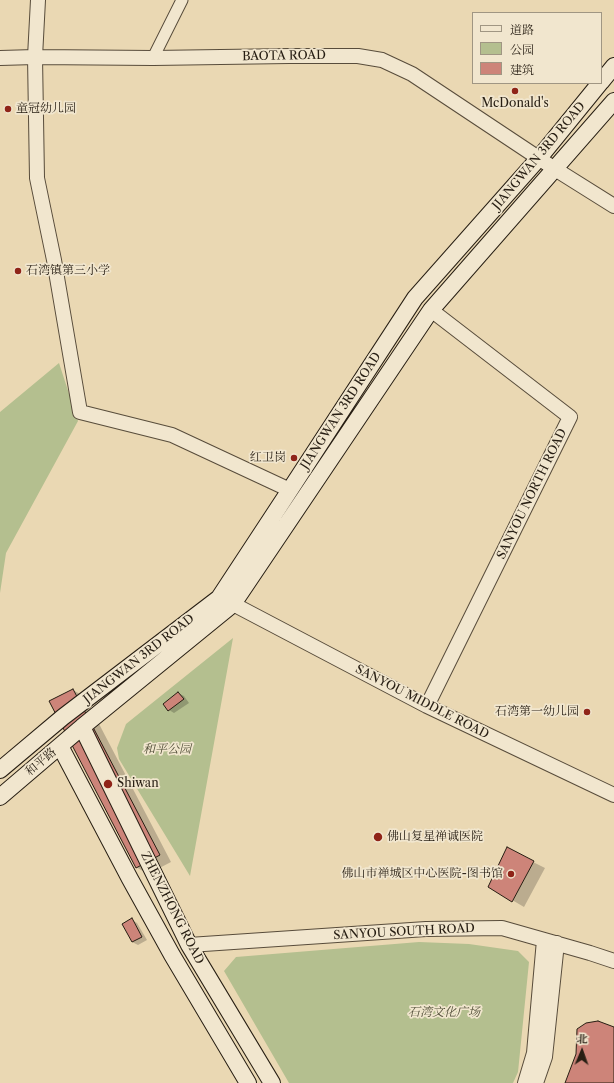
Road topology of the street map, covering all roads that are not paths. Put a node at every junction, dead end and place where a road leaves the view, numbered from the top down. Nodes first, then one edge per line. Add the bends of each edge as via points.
1 (38, 0) edge
2 (182, 0) edge
3 (35, 57) junction
4 (0, 58) edge
5 (153, 58) junction
6 (614, 66) edge
7 (602, 82) edge
8 (600, 84) edge
9 (614, 101) edge
10 (539, 158) junction
11 (555, 169) junction
12 (614, 206) edge
13 (431, 310) junction
14 (290, 490) junction
15 (232, 604) junction
16 (427, 706) junction
17 (63, 717) junction
18 (82, 726) junction
19 (60, 746) junction
20 (0, 770) edge
21 (614, 795) edge
22 (0, 797) edge
23 (550, 941) junction
24 (189, 945) junction
25 (614, 961) edge
26 (248, 1083) edge
27 (272, 1083) edge
28 (525, 1083) edge
29 (536, 1083) edge

1 - 3 street
2 - 5 street
3 - 4 street, BAOTA ROAD
3 - 5 street, BAOTA ROAD
3 - 14 street via 37,178 80,412 172,435
5 - 10 street, BAOTA ROAD via 358,56 382,60 412,74
6 - 7 main road, JIANGWAN 3RD ROAD
8 - 10 main road, JIANGWAN 3RD ROAD
9 - 11 main road, JIANGWAN 3RD ROAD
10 - 11 street, BAOTA ROAD
10 - 14 main road, JIANGWAN 3RD ROAD via 415,298
11 - 12 street, BAOTA ROAD
11 - 13 main road, JIANGWAN 3RD ROAD
13 - 15 main road, JIANGWAN 3RD ROAD
13 - 16 street, SANYOU NORTH ROAD via 570,417
14 - 17 main road, JIANGWAN 3RD ROAD via 219,598
15 - 16 street, SANYOU MIDDLE ROAD
15 - 18 main road, JIANGWAN 3RD ROAD
16 - 21 street, SANYOU MIDDLE ROAD
17 - 18 main road
17 - 19 main road
17 - 20 main road, 和平路
18 - 19 main road, 和平路
18 - 24 main road, ZHENZHONG ROAD
19 - 22 main road, 和平路
19 - 26 main road, ZHENZHONG ROAD via 168,948
23 - 24 street, SANYOU SOUTH ROAD via 494,928 426,929
23 - 25 street, SANYOU SOUTH ROAD
23 - 28 street via 534,1052
23 - 29 street via 545,1057
24 - 27 main road, ZHENZHONG ROAD

